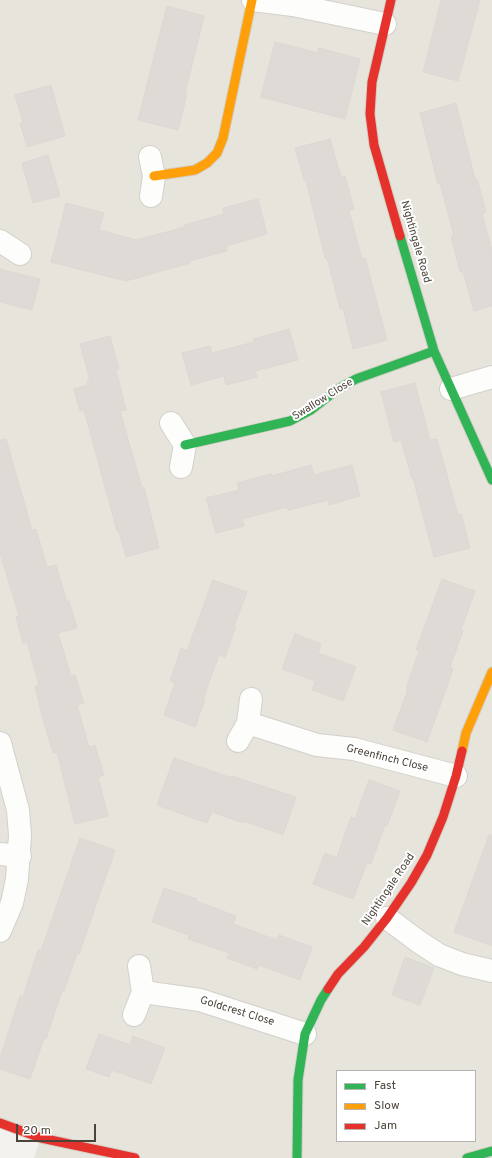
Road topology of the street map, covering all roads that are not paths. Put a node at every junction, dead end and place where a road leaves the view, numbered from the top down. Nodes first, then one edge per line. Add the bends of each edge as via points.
1 (253, 0) edge
2 (391, 0) edge
3 (384, 24) junction
4 (152, 176) dead end
5 (0, 241) edge
6 (20, 254) dead end
7 (434, 351) junction
8 (492, 377) edge
9 (451, 389) junction
10 (171, 423) dead end
11 (185, 445) junction
12 (182, 466) dead end
13 (492, 480) edge
14 (492, 672) edge
15 (251, 699) dead end
16 (248, 723) junction
17 (238, 742) dead end
18 (0, 743) edge
19 (456, 776) junction
20 (10, 855) edge
21 (387, 918) junction
22 (0, 931) edge
23 (139, 966) dead end
24 (492, 971) edge
25 (143, 992) junction
26 (134, 1015) dead end
27 (305, 1034) junction
28 (0, 1123) edge
29 (492, 1151) edge
30 (135, 1158) edge
31 (297, 1158) edge
32 (467, 1158) edge

1 - 3 street via 293,5
1 - 4 street via 223,138 217,153 195,170
2 - 3 street, Nightingale Road
3 - 7 street, Nightingale Road via 372,82 370,114 374,145
5 - 6 street
7 - 9 street, Nightingale Road
7 - 11 street, Swallow Close via 356,379 290,421
8 - 9 street
9 - 13 street, Nightingale Road
10 - 11 street
11 - 12 street
14 - 19 street, Nightingale Road via 466,733
15 - 16 street
16 - 17 street
16 - 19 street, Greenfinch Close via 317,745 354,749
18 - 20 street via 18,810 20,835
19 - 21 street, Nightingale Road via 427,855
20 - 22 street via 17,879 12,903
21 - 24 street via 439,955
21 - 27 street, Nightingale Road via 338,974 321,1000
23 - 25 street
25 - 26 street
25 - 27 street, Goldcrest Close via 200,1000
27 - 31 street, Nightingale Road via 298,1080
28 - 30 street via 41,1138
29 - 32 street

